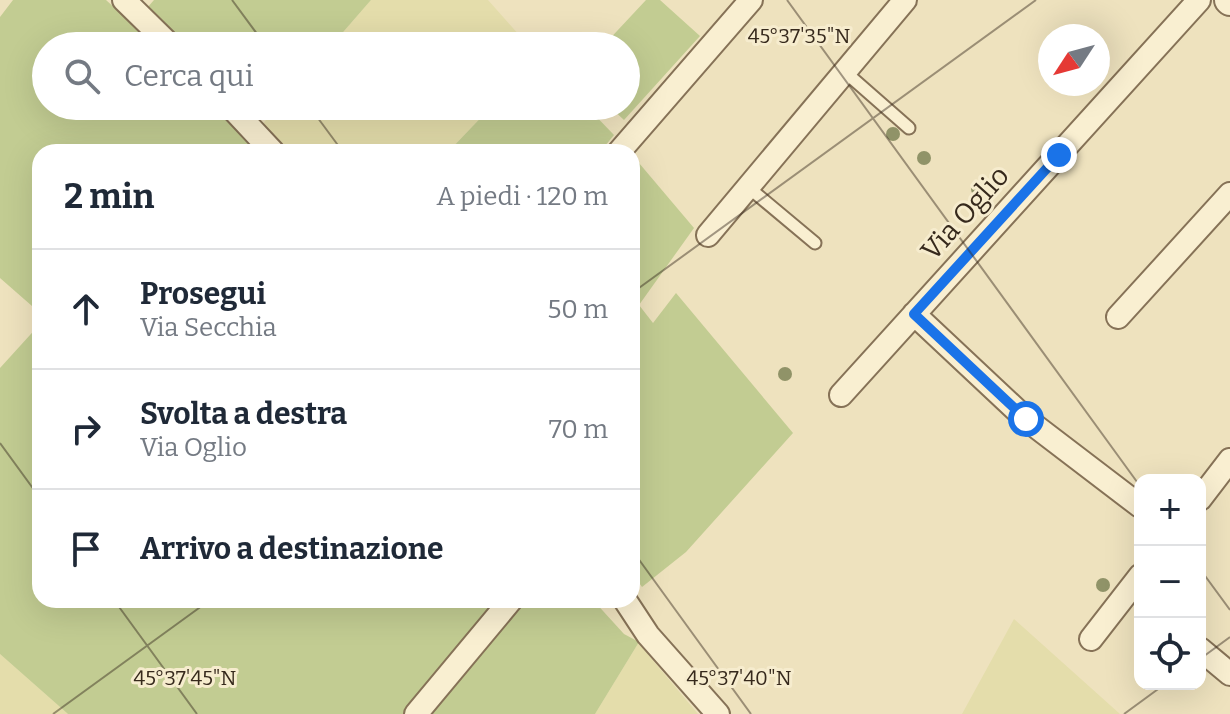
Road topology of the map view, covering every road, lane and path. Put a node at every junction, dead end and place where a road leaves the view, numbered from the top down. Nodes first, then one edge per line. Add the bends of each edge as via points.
1 (751, 0) edge
2 (905, 0) edge
3 (1199, 0) edge
4 (131, 2) edge
5 (158, 32) edge
6 (844, 71) junction
7 (243, 120) edge
8 (909, 128) dead end
9 (266, 144) edge
10 (626, 144) edge
11 (748, 187) junction
12 (1230, 194) edge
13 (708, 235) dead end
14 (815, 243) dead end
15 (914, 314) junction
16 (1118, 317) dead end
17 (841, 395) dead end
18 (1230, 460) edge
19 (1206, 491) edge
20 (1134, 501) edge
21 (1134, 591) edge
22 (504, 608) edge
23 (630, 608) edge
24 (1091, 639) dead end
25 (1206, 654) edge
26 (1230, 674) edge
27 (416, 714) edge
28 (718, 714) edge

1 - 10 street
2 - 6 street
3 - 15 street, Via Oglio
4 - 5 street
6 - 8 lane
6 - 11 street
7 - 9 street
11 - 13 street
11 - 14 lane
12 - 16 street
15 - 17 street, Via Oglio
15 - 20 street via 1026,419
18 - 19 street
21 - 24 street
22 - 27 street
23 - 28 street
25 - 26 street

